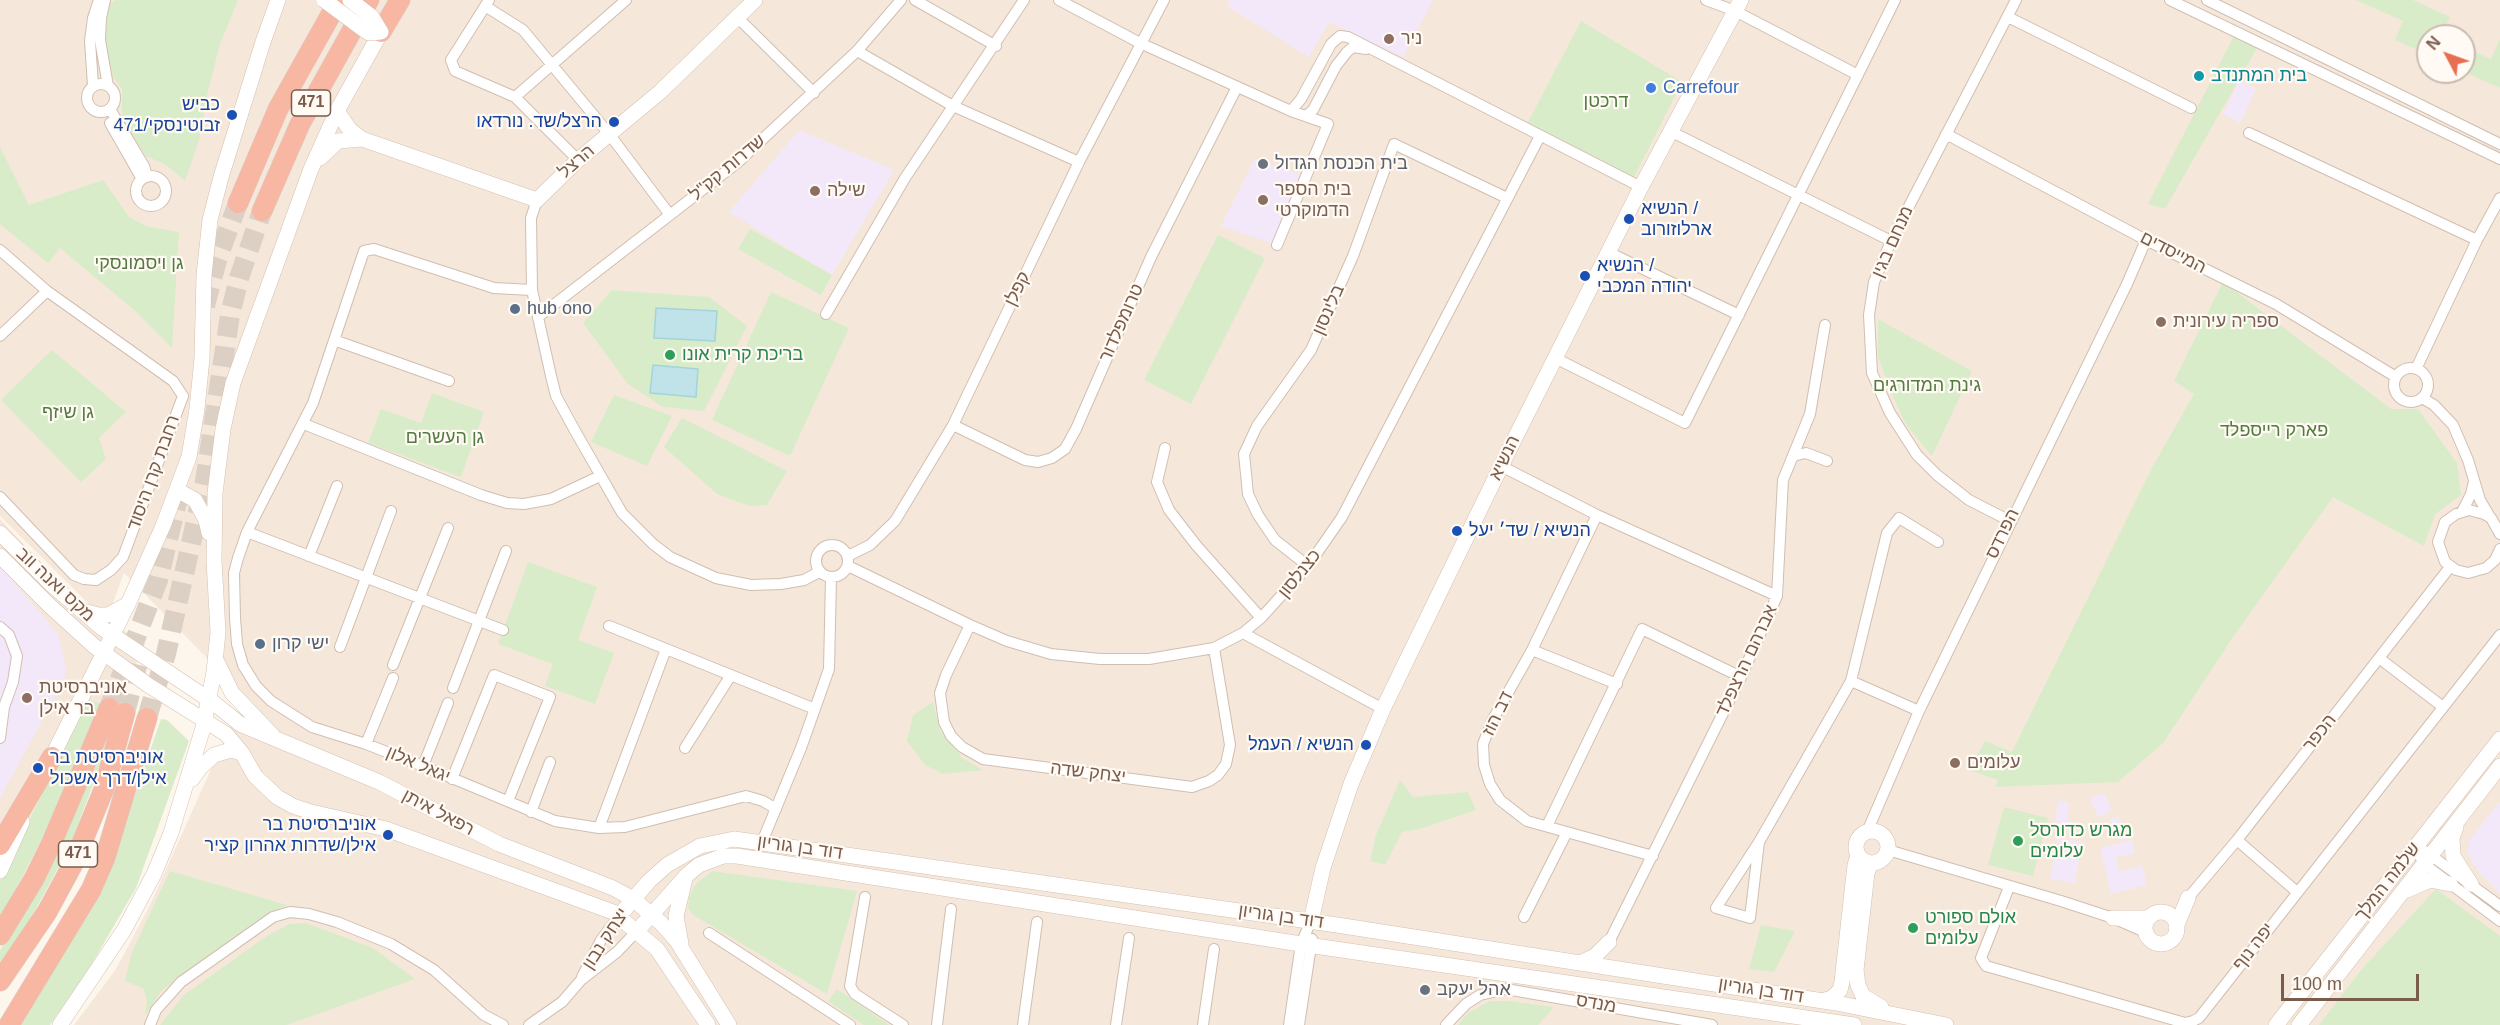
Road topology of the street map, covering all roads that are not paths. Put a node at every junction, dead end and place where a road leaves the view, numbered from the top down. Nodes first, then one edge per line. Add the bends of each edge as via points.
1 (99, 0) edge
2 (105, 0) edge
3 (267, 0) edge
4 (278, 0) edge
5 (324, 0) edge
6 (339, 0) edge
7 (350, 0) edge
8 (369, 0) edge
9 (400, 0) edge
10 (626, 0) edge
11 (755, 0) edge
12 (901, 0) edge
13 (915, 0) edge
14 (1024, 0) edge
15 (1059, 0) edge
16 (1164, 0) edge
17 (1706, 0) edge
18 (1895, 0) edge
19 (2016, 0) edge
20 (2170, 0) edge
21 (2207, 0) edge
22 (487, 3) edge
23 (1738, 6) edge
24 (2008, 17) junction
25 (738, 18) junction
26 (2265, 29) junction
27 (381, 32) junction
28 (2284, 39) junction
29 (263, 42) junction
30 (1140, 43) junction
31 (2258, 44) junction
32 (996, 46) junction
33 (1369, 49) junction
34 (857, 51) junction
35 (2278, 54) junction
36 (552, 64) junction
37 (1858, 75) junction
38 (93, 86) junction
39 (108, 86) junction
40 (1237, 87) junction
41 (814, 93) junction
42 (515, 97) junction
43 (953, 106) junction
44 (2191, 108) dead end
45 (107, 110) junction
46 (337, 111) junction
47 (1291, 111) junction
48 (1306, 116) junction
49 (1670, 131) junction
50 (2249, 133) dead end
51 (1946, 134) junction
52 (610, 135) junction
53 (1540, 135) junction
54 (362, 139) junction
55 (2500, 144) edge
56 (2500, 159) edge
57 (579, 160) junction
58 (1079, 162) junction
59 (311, 169) junction
60 (145, 178) dead end
61 (1641, 187) junction
62 (1798, 195) junction
63 (1507, 198) junction
64 (2500, 198) edge
65 (537, 200) junction
66 (238, 203) tunnel mouth
67 (262, 211) tunnel mouth
68 (670, 215) junction
69 (1891, 240) junction
70 (2146, 240) junction
71 (2477, 240) junction
72 (1277, 245) dead end
73 (0, 250) edge
74 (1608, 252) junction
75 (532, 290) junction
76 (47, 291) junction
77 (826, 314) dead end
78 (1739, 315) junction
79 (538, 317) junction
80 (1825, 325) dead end
81 (0, 336) edge
82 (334, 340) junction
83 (1555, 358) junction
84 (2416, 369) junction
85 (2396, 377) junction
86 (449, 381) dead end
87 (2422, 398) junction
88 (304, 424) junction
89 (953, 425) junction
90 (1165, 448) dead end
91 (1793, 456) junction
92 (1827, 461) dead end
93 (1501, 466) junction
94 (600, 476) junction
95 (2474, 481) junction
96 (337, 486) dead end
97 (177, 489) junction
98 (0, 497) edge
99 (391, 511) dead end
100 (2462, 512) junction
101 (1597, 515) junction
102 (2010, 521) junction
103 (448, 528) dead end
104 (2498, 529) edge
105 (247, 532) junction
106 (0, 533) edge
107 (1938, 542) dead end
108 (2500, 549) edge
109 (506, 551) dead end
110 (0, 556) edge
111 (309, 556) junction
112 (214, 560) junction
113 (848, 561) junction
114 (1308, 566) junction
115 (2450, 567) junction
116 (2486, 568) junction
117 (2500, 571) edge
118 (819, 572) junction
119 (366, 578) junction
120 (831, 578) junction
121 (1777, 597) junction
122 (420, 598) junction
123 (128, 604) junction
124 (81, 610) junction
125 (1261, 618) junction
126 (478, 621) junction
127 (609, 626) dead end
128 (970, 626) junction
129 (0, 627) edge
130 (503, 630) dead end
131 (1243, 633) junction
132 (112, 635) junction
133 (2500, 635) edge
134 (340, 647) dead end
135 (1214, 648) junction
136 (666, 649) junction
137 (1532, 650) junction
138 (103, 653) junction
139 (2379, 658) junction
140 (216, 659) junction
141 (393, 665) dead end
142 (731, 675) junction
143 (1741, 677) junction
144 (393, 678) dead end
145 (1851, 681) junction
146 (1617, 684) junction
147 (453, 688) dead end
148 (210, 700) junction
149 (448, 703) dead end
150 (179, 705) junction
151 (2443, 707) junction
152 (815, 709) junction
153 (1383, 709) junction
154 (1919, 711) junction
155 (147, 718) tunnel mouth
156 (205, 721) junction
157 (0, 738) edge
158 (276, 739) junction
159 (2500, 739) edge
160 (366, 744) junction
161 (685, 748) dead end
162 (242, 753) junction
163 (52, 757) junction
164 (550, 762) dead end
165 (423, 766) junction
166 (2500, 766) edge
167 (452, 779) junction
168 (183, 794) junction
169 (124, 796) junction
170 (508, 801) junction
171 (776, 809) junction
172 (531, 812) junction
173 (2460, 817) junction
174 (1547, 826) junction
175 (599, 828) junction
176 (1567, 832) junction
177 (1867, 832) junction
178 (2237, 840) junction
179 (1759, 842) junction
180 (762, 843) junction
181 (0, 845) edge
182 (2415, 847) junction
183 (1888, 850) junction
184 (1653, 855) junction
185 (2428, 859) junction
186 (1864, 860) junction
187 (0, 872) edge
188 (687, 875) junction
189 (2450, 884) junction
190 (2471, 884) junction
191 (2009, 887) junction
192 (2298, 892) junction
193 (2399, 895) junction
194 (865, 897) dead end
195 (633, 898) junction
196 (2188, 898) junction
197 (2500, 906) edge
198 (951, 909) dead end
199 (2165, 913) junction
200 (652, 914) junction
201 (619, 916) junction
202 (1524, 917) dead end
203 (2113, 918) joint
204 (1311, 921) junction
205 (2500, 921) edge
206 (1036, 922) dead end
207 (2147, 925) junction
208 (2176, 927) junction
209 (638, 931) junction
210 (709, 933) dead end
211 (0, 935) edge
212 (1129, 938) dead end
213 (1609, 942) junction
214 (1307, 944) junction
215 (1214, 949) dead end
216 (684, 952) junction
217 (1580, 963) junction
218 (1626, 970) junction
219 (581, 980) junction
220 (0, 981) edge
221 (1822, 1001) junction
222 (474, 1006) junction
223 (1858, 1006) junction
224 (0, 1012) edge
225 (1898, 1014) junction
226 (1818, 1021) edge
227 (533, 1022) edge
228 (1846, 1024) edge
229 (9, 1025) edge
230 (60, 1025) edge
231 (150, 1025) edge
232 (481, 1025) edge
233 (503, 1025) edge
234 (524, 1025) edge
235 (708, 1025) edge
236 (729, 1025) edge
237 (850, 1025) edge
238 (903, 1025) edge
239 (937, 1025) edge
240 (1023, 1025) edge
241 (1116, 1025) edge
242 (1203, 1025) edge
243 (1289, 1025) edge
244 (1299, 1025) edge
245 (1446, 1025) edge
246 (1712, 1025) edge
247 (1946, 1025) edge
248 (2276, 1025) edge
249 (2299, 1025) edge

1 - 38 street via 90,41
2 - 39 street via 100,40
3 - 29 main road
4 - 29 main road
5 - 27 main road, bridge via 369,33
6 - 66 highway, 471 via 278,109
7 - 27 main road, bridge via 372,17
8 - 67 highway, 471 via 300,123
9 - 27 highway
10 - 36 street
11 - 25 main road, הרצל
12 - 34 street, שדרות קק"ל
13 - 32 street
14 - 32 street
15 - 30 street
16 - 30 street, קפלן
17 - 23 street
18 - 37 street
19 - 24 street, מנחם בגין
20 - 31 street
21 - 26 street
22 - 36 street via 524,30
22 - 42 street via 451,60 455,71
23 - 37 street
23 - 49 main road, הנשיא
24 - 44 street
24 - 51 street, מנחם בגין
25 - 41 street
25 - 52 main road, הרצל
26 - 28 street
26 - 31 street via 2267,39
27 - 46 main road
28 - 35 street via 2278,38 2274,43
28 - 55 street
29 - 97 main road via 210,220 197,409 189,457
30 - 40 street
30 - 58 street, קפלן
31 - 35 street
32 - 43 street
33 - 47 street via 1340,36 1331,44
33 - 48 street via 1353,47 1347,52
33 - 53 street
34 - 41 street, שדרות קק"ל
34 - 43 street
35 - 56 street
36 - 42 street
36 - 52 street
37 - 62 street
38 - 39 street
38 - 45 street via 88,94 89,106 97,111
39 - 45 street via 115,98
40 - 47 street
40 - 89 street, טרומפלדור via 1151,257 1065,449 1038,462 1025,460
41 - 68 street, שדרות קק"ל via 737,163
42 - 57 street
43 - 58 street
43 - 77 street via 905,178
45 - 60 street via 144,166
46 - 54 main road
46 - 59 main road
47 - 48 street
48 - 72 street via 1328,124
49 - 61 main road, הנשיא
49 - 62 street
50 - 71 street
51 - 69 street, מנחם בגין
51 - 70 street, המייסדים
52 - 57 main road, הרצל
52 - 68 street
53 - 61 street
53 - 63 street, כצנלסון
54 - 59 main road via 338,141
54 - 65 main road
57 - 65 main road, הרצל
58 - 89 street, קפלן
59 - 112 main road via 230,394 215,484
61 - 74 main road, הנשיא
62 - 69 street
62 - 78 street
63 - 114 street, כצנלסון via 1342,517
63 - 114 street, בלינסון via 1394,144 1353,256 1311,350 1257,426 1244,454 1248,494 1258,514 1275,540
64 - 71 street
65 - 75 street via 531,218
68 - 79 street, שדרות קק"ל
69 - 102 street, מנחם בגין via 1874,282 1869,315 1872,373 1890,413 1917,455 1969,500
70 - 85 street, המייסדים via 2276,304
70 - 102 street, הפרדס
71 - 84 street
73 - 76 street
74 - 78 street
74 - 83 main road, הנשיא
75 - 79 street
75 - 82 street, יגאל אלון via 494,288 367,249
76 - 81 street
76 - 98 street, רחבת קרן היסוד via 173,381 183,396 123,557 96,580 74,575
78 - 83 street via 1685,423
79 - 94 street via 556,396
80 - 91 street, אברהם הרצפלד via 1810,414
82 - 86 street
82 - 88 street, יגאל אלון
83 - 93 main road, הנשיא
84 - 85 street via 2405,369
84 - 87 street via 2428,381
85 - 87 street via 2394,387 2403,400 2413,402
87 - 95 street via 2443,413 2452,426
88 - 94 street via 507,503 551,499
88 - 105 street, יגאל אלון
89 - 113 street, קפלן via 895,520
90 - 125 street via 1157,482 1168,510
91 - 92 street via 1806,453
91 - 121 street, אברהם הרצפלד via 1783,480
93 - 101 street
93 - 153 main road, הנשיא
94 - 118 street via 627,519 688,567 739,584 790,583
95 - 100 street
95 - 104 street via 2480,500
96 - 111 street
97 - 112 main road via 195,500 201,509
97 - 123 main road
99 - 119 street
100 - 104 street via 2484,514
100 - 115 street via 2445,522 2439,535 2441,556
101 - 121 street
101 - 137 street, דב הוז
102 - 154 street, הפרדס
103 - 122 street
105 - 111 street
105 - 160 street, יגאל אלון via 237,558 234,583 237,644 246,670 256,686 287,713 312,728
106 - 124 main road, מקס ואנה ווב
107 - 145 street via 1899,518 1887,533
108 - 116 street
109 - 126 street
110 - 138 main road, מקס ואנה ווב
111 - 119 street
112 - 140 main road
113 - 118 street via 839,547 827,546 816,557
113 - 120 street via 843,573
113 - 128 street, כצנלסון
114 - 125 street, כצנלסון
115 - 116 street via 2468,573
115 - 139 street, הכפר
116 - 117 street
118 - 120 street
119 - 122 street
119 - 134 street
120 - 152 street via 831,657
121 - 143 street, אברהם הרצפלד
122 - 126 street
122 - 141 street
123 - 124 main road via 105,615
123 - 132 main road
124 - 132 main road, מקס ואנה ווב
125 - 131 street, כצנלסון
126 - 130 street
126 - 147 street
127 - 136 street
128 - 135 street, כצנלסון via 1051,654 1090,658 1149,658
128 - 135 street, יצחק שדה via 940,693 944,722 962,747 983,759 1192,787 1218,775 1226,765 1230,744
129 - 157 street via 9,635 16,656
131 - 135 street, כצנלסון
131 - 153 street
132 - 138 main road
132 - 148 main road, רפאל איתן
133 - 151 street, יפה נוף
136 - 142 street
136 - 175 street
137 - 146 street
137 - 174 street, דב הוז via 1492,721 1483,744 1484,765 1500,800 1527,821
138 - 150 main road, רפאל איתן
138 - 163 main road
139 - 151 street
139 - 178 street, הכפר
140 - 148 main road
140 - 158 main road via 232,693
142 - 152 street
142 - 161 street
143 - 146 street via 1642,629
143 - 184 street, אברהם הרצפלד
144 - 160 street
145 - 154 street
145 - 179 street
146 - 174 street
148 - 150 main road
148 - 156 main road
148 - 158 main road, רפאל איתן via 240,724
149 - 165 street
150 - 156 main road, רפאל איתן
151 - 192 street, יפה נוף
152 - 171 street
153 - 204 main road, הנשיא via 1350,784
154 - 177 street, הפרדס
155 - 169 highway, 471
156 - 162 main road, רפאל איתן via 226,734
156 - 168 main road
158 - 195 main road, רפאל איתן via 379,782 499,844
159 - 182 main road, שלמה המלך
160 - 165 street, יגאל אלון
162 - 168 main road via 231,750 214,755
162 - 201 main road, רפאל איתן via 266,789 293,806 386,829
163 - 181 highway
163 - 187 main road
164 - 172 street
165 - 167 street, יגאל אלון
166 - 173 main road, שלמה המלך
167 - 170 street, יגאל אלון
167 - 170 street via 494,675 550,697
168 - 230 main road via 168,841 140,902 108,957
169 - 224 highway, 471 via 78,897
169 - 229 highway via 91,890
170 - 172 street, יגאל אלון
171 - 175 street, יגאל אלון via 746,796 640,824
171 - 180 street
172 - 175 street, יגאל אלון via 555,821
173 - 185 main road, שלמה המלך
173 - 190 main road via 2452,838 2453,856
174 - 176 street, דב הוז
176 - 184 street, דב הוז
176 - 202 street
177 - 183 main road via 1883,835
177 - 186 main road via 1857,841
178 - 192 street
178 - 196 street, הכפר
179 - 179 street via 1733,881 1716,908 1750,918
180 - 195 main road, דוד בן גוריון via 734,839 700,846 666,865
180 - 204 main road, דוד בן גוריון
182 - 185 street
182 - 248 main road, שלמה המלך
183 - 186 main road via 1882,860
183 - 191 street
184 - 213 street, אברהם הרצפלד
185 - 189 street
185 - 190 street
185 - 193 main road, שלמה המלך
186 - 221 main road via 1855,865 1840,990
186 - 225 main road via 1867,873 1856,970 1858,985 1873,1004
188 - 200 main road, דוד בן גוריון
188 - 214 main road, דוד בן גוריון via 712,859 736,856
188 - 216 main road via 676,916
189 - 193 main road via 2430,880
189 - 205 street
190 - 197 street
191 - 192 street, יפה נוף via 1982,958 1986,966 2185,1023 2199,1017
191 - 203 street
193 - 249 main road, שלמה המלך
194 - 238 street via 850,986 855,994
195 - 200 main road, רפאל איתן
195 - 201 main road, יצחק נבון
196 - 199 main road, הכפר
196 - 208 main road, הכפר
198 - 239 street
199 - 207 main road via 2157,912
199 - 208 main road via 2174,919
200 - 209 main road, דוד בן גוריון
200 - 216 main road, רפאל איתן
201 - 209 main road, רפאל איתן
201 - 219 street, יצחק נבון via 601,940
203 - 207 main road
204 - 214 street
204 - 217 main road, דוד בן גוריון
206 - 240 street
207 - 208 main road via 2151,940 2161,944 2173,938
209 - 219 street, יצחק נבון
209 - 235 main road, רפאל איתן via 668,963
210 - 237 street
211 - 220 highway, 471 via 34,879 117,710 104,789 74,862 47,912
212 - 241 street
213 - 217 main road via 1595,956
213 - 218 main road via 1611,957
214 - 226 main road, דוד בן גוריון
214 - 243 street
214 - 244 street
215 - 242 street
216 - 236 main road, רפאל איתן
217 - 218 main road, דוד בן גוריון
218 - 221 main road, דוד בן גוריון
219 - 227 street, יצחק נבון via 562,1002
221 - 223 main road, דוד בן גוריון
222 - 231 street via 434,969 391,944 337,922 290,912 273,917 181,982 156,1010
222 - 232 street
222 - 233 street
223 - 225 main road, דוד בן גוריון
223 - 228 main road via 1846,1016
225 - 247 main road, דוד בן גוריון
226 - 228 main road, דוד בן גוריון
227 - 234 street, יצחק נבון
245 - 246 street, מנדס via 1480,995 1506,989

